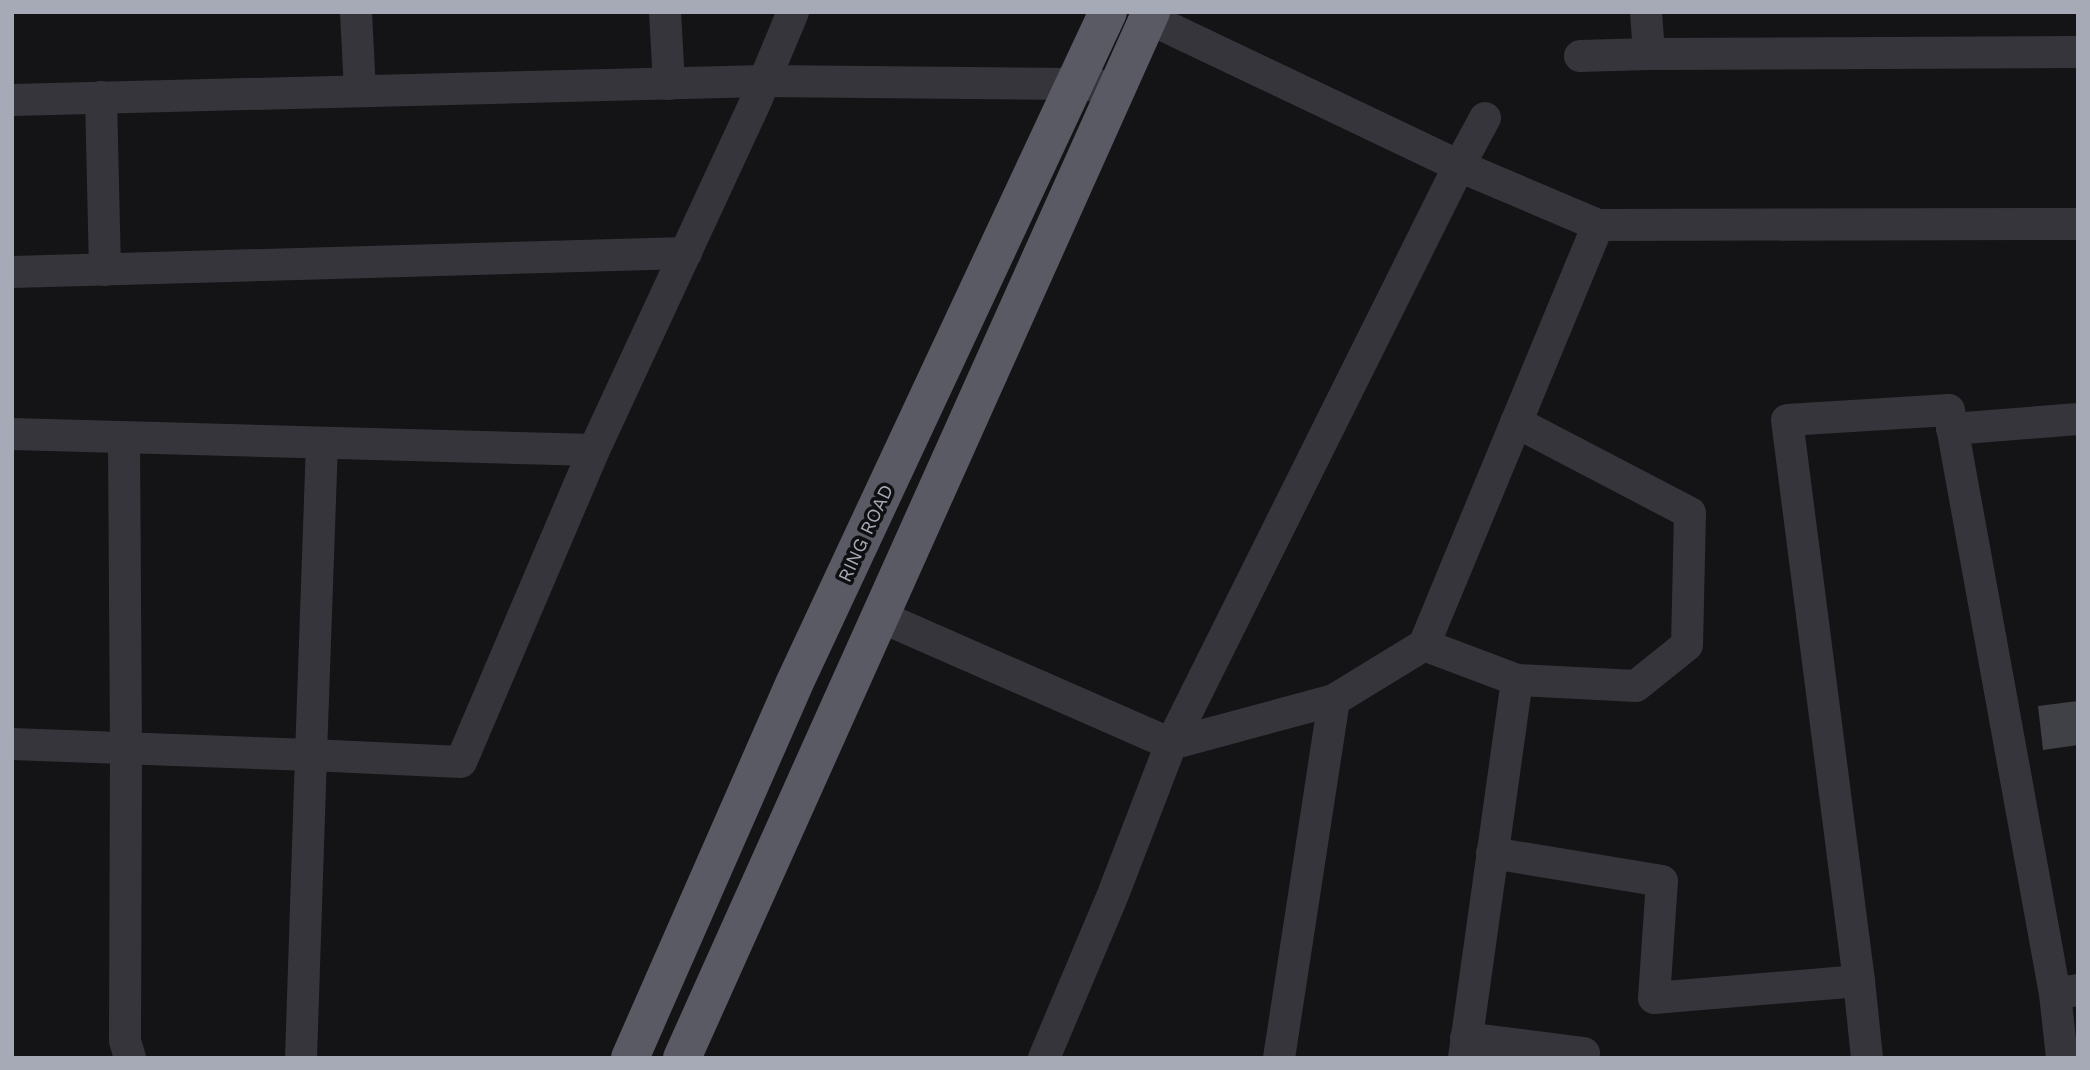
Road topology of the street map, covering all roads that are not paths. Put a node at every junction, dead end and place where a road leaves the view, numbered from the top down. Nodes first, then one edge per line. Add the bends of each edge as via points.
1 (356, 12) edge
2 (666, 12) edge
3 (793, 12) edge
4 (1108, 12) edge
5 (1646, 12) edge
6 (1149, 15) edge
7 (2078, 52) edge
8 (1649, 54) junction
9 (1580, 56) dead end
10 (764, 81) junction
11 (1076, 83) junction
12 (669, 84) junction
13 (1116, 87) junction
14 (360, 91) junction
15 (101, 97) junction
16 (12, 100) edge
17 (1485, 118) dead end
18 (1459, 166) junction
19 (2078, 224) edge
20 (1598, 225) junction
21 (686, 253) junction
22 (105, 270) junction
23 (12, 272) edge
24 (2078, 419) edge
25 (1516, 422) junction
26 (1952, 429) junction
27 (12, 434) edge
28 (124, 438) junction
29 (323, 443) junction
30 (594, 450) junction
31 (879, 615) junction
32 (1424, 645) junction
33 (1517, 680) junction
34 (1334, 700) junction
35 (12, 744) edge
36 (1171, 744) junction
37 (126, 748) junction
38 (311, 755) junction
39 (1492, 853) junction
40 (1859, 981) junction
41 (2066, 992) edge
42 (1465, 1048) edge
43 (1584, 1053) dead end
44 (130, 1058) edge
45 (301, 1058) edge
46 (630, 1058) edge
47 (682, 1058) edge
48 (1045, 1058) edge
49 (1279, 1058) edge
50 (1867, 1058) edge
51 (2062, 1058) edge

1 - 14 street
2 - 12 street
3 - 10 street
4 - 11 highway, RING ROAD
5 - 8 street
6 - 13 highway
6 - 18 street
7 - 8 street
8 - 9 street
10 - 11 street
10 - 12 street
10 - 21 street
11 - 13 street
11 - 46 highway, RING ROAD via 795,682
12 - 14 street
13 - 31 highway
14 - 15 street
15 - 16 street
15 - 22 street
17 - 18 street
18 - 20 street
18 - 36 street
19 - 20 street
20 - 25 street
21 - 22 street
21 - 30 street
22 - 23 street
24 - 26 street
25 - 32 street
25 - 33 street via 1690,513 1687,645 1636,686
26 - 40 street via 1949,410 1787,420
26 - 41 street
27 - 28 street
28 - 29 street
28 - 37 street
29 - 30 street
29 - 38 street
30 - 38 street via 461,762
31 - 36 street
31 - 47 highway
32 - 33 street
32 - 34 street
33 - 39 street
34 - 36 street
34 - 49 street
35 - 37 street
36 - 48 street
37 - 38 street
37 - 44 street via 125,1041
38 - 45 street
39 - 40 street via 1662,881 1654,998
39 - 42 street
40 - 50 street
41 - 51 street
42 - 43 street

